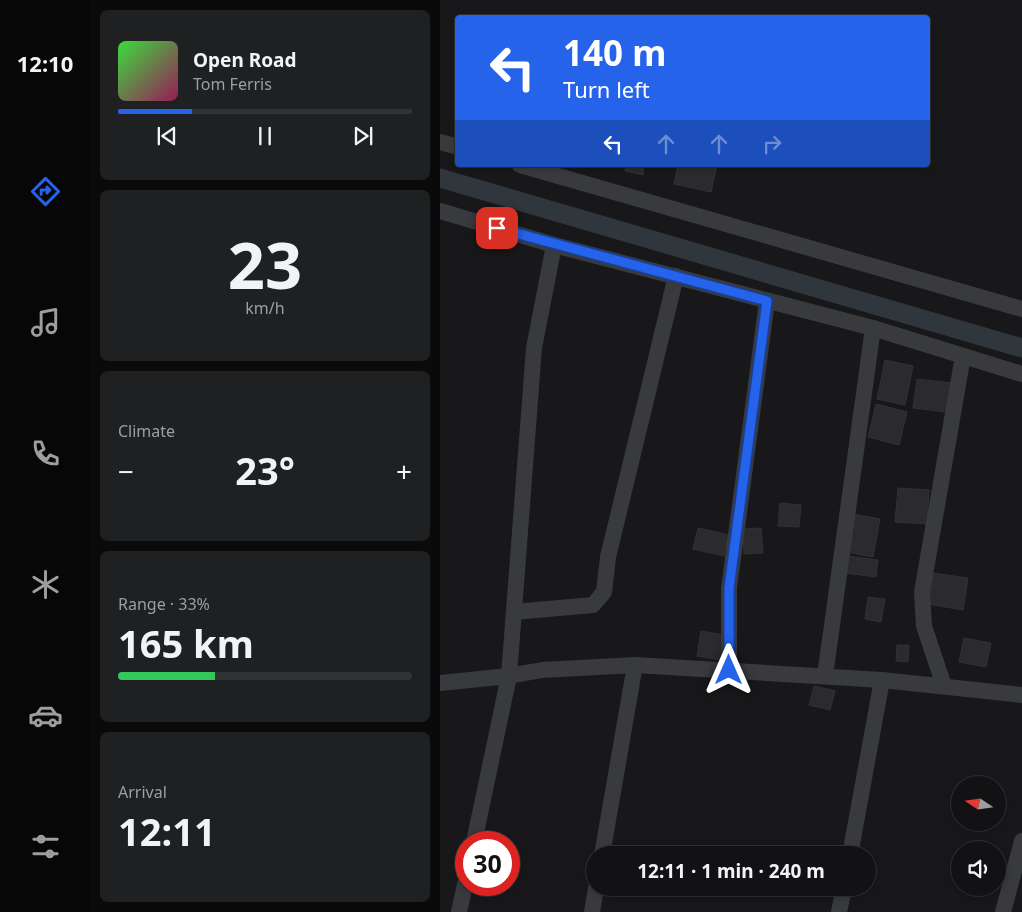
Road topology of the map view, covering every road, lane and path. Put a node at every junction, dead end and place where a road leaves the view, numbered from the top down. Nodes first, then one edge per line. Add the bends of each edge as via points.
1 (440, 142) edge
2 (455, 146) edge
3 (527, 167) edge
4 (440, 211) edge
5 (554, 245) junction
6 (676, 276) junction
7 (767, 301) junction
8 (1022, 309) edge
9 (873, 328) junction
10 (963, 356) junction
11 (1022, 374) edge
12 (514, 612) junction
13 (635, 665) junction
14 (729, 670) junction
15 (509, 676) junction
16 (826, 676) junction
17 (882, 680) junction
18 (440, 683) edge
19 (944, 686) junction
20 (1022, 695) edge
21 (476, 831) edge
22 (1022, 841) edge
23 (604, 846) edge
24 (852, 846) edge
25 (462, 896) edge
26 (595, 896) edge
27 (842, 896) edge
28 (459, 912) edge
29 (592, 912) edge
30 (839, 912) edge
31 (1003, 912) edge

1 - 2 street
3 - 8 street
4 - 5 street
5 - 6 street
5 - 12 street via 534,348
6 - 7 street
6 - 12 street via 608,557 604,592 593,605
7 - 9 street
7 - 14 street via 729,588
9 - 10 street
9 - 16 street
10 - 11 street
10 - 19 street via 922,592 924,626
12 - 15 street
13 - 14 street
13 - 15 street via 542,670
13 - 23 street
14 - 16 street
15 - 18 street
15 - 21 street
16 - 17 street
17 - 19 street
17 - 24 street
19 - 20 street
22 - 31 street
25 - 28 street
26 - 29 street
27 - 30 street

